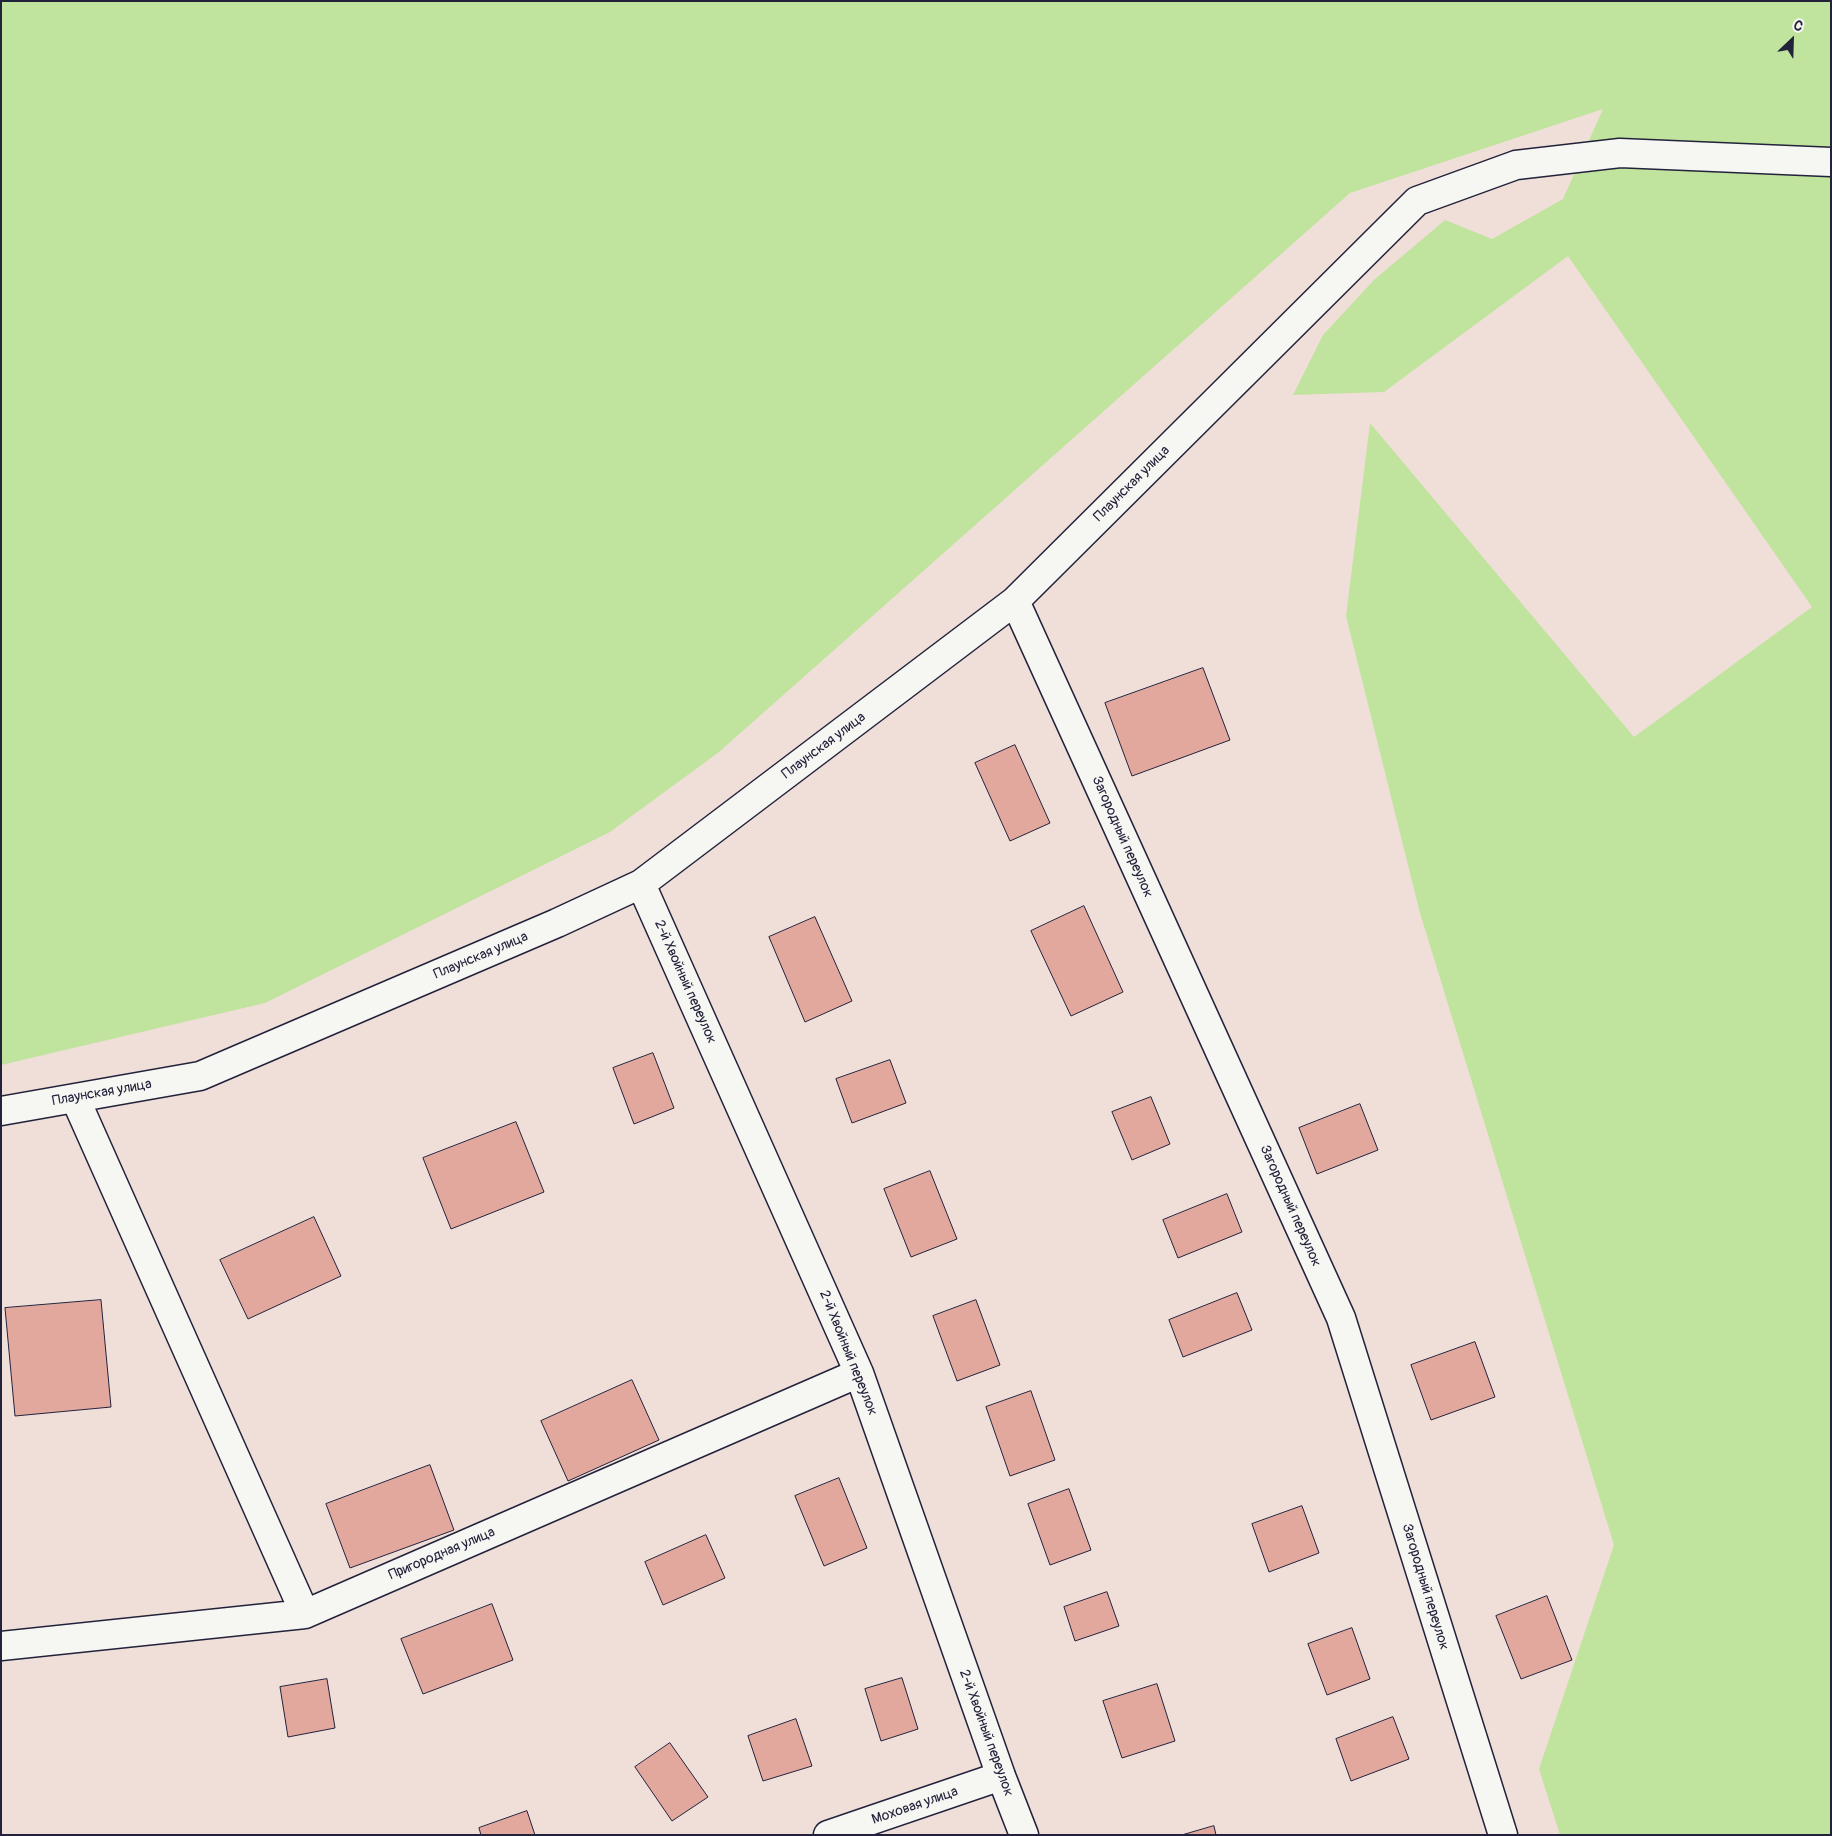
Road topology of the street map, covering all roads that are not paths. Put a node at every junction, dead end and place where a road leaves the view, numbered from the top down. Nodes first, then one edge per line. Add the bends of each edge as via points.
1 (1831, 162) edge
2 (1015, 601) junction
3 (642, 884) junction
4 (75, 1098) junction
5 (1, 1111) edge
6 (859, 1373) junction
7 (305, 1614) junction
8 (1, 1646) edge
9 (1001, 1776) junction
10 (828, 1835) edge
11 (1024, 1835) edge
12 (1503, 1835) edge

1 - 2 street, Плаунская улица via 1620,153 1516,165 1418,201
2 - 3 street, Плаунская улица
2 - 12 street, Загородный переулок via 1340,1318
3 - 4 street, Плаунская улица via 200,1076
3 - 6 street, 2-й Хвойный переулок
4 - 5 street, Плаунская улица
4 - 7 street
6 - 7 street, Пригородная улица
6 - 9 street, 2-й Хвойный переулок
7 - 8 street, Пригородная улица
9 - 10 street, Моховая улица
9 - 11 street, 2-й Хвойный переулок

